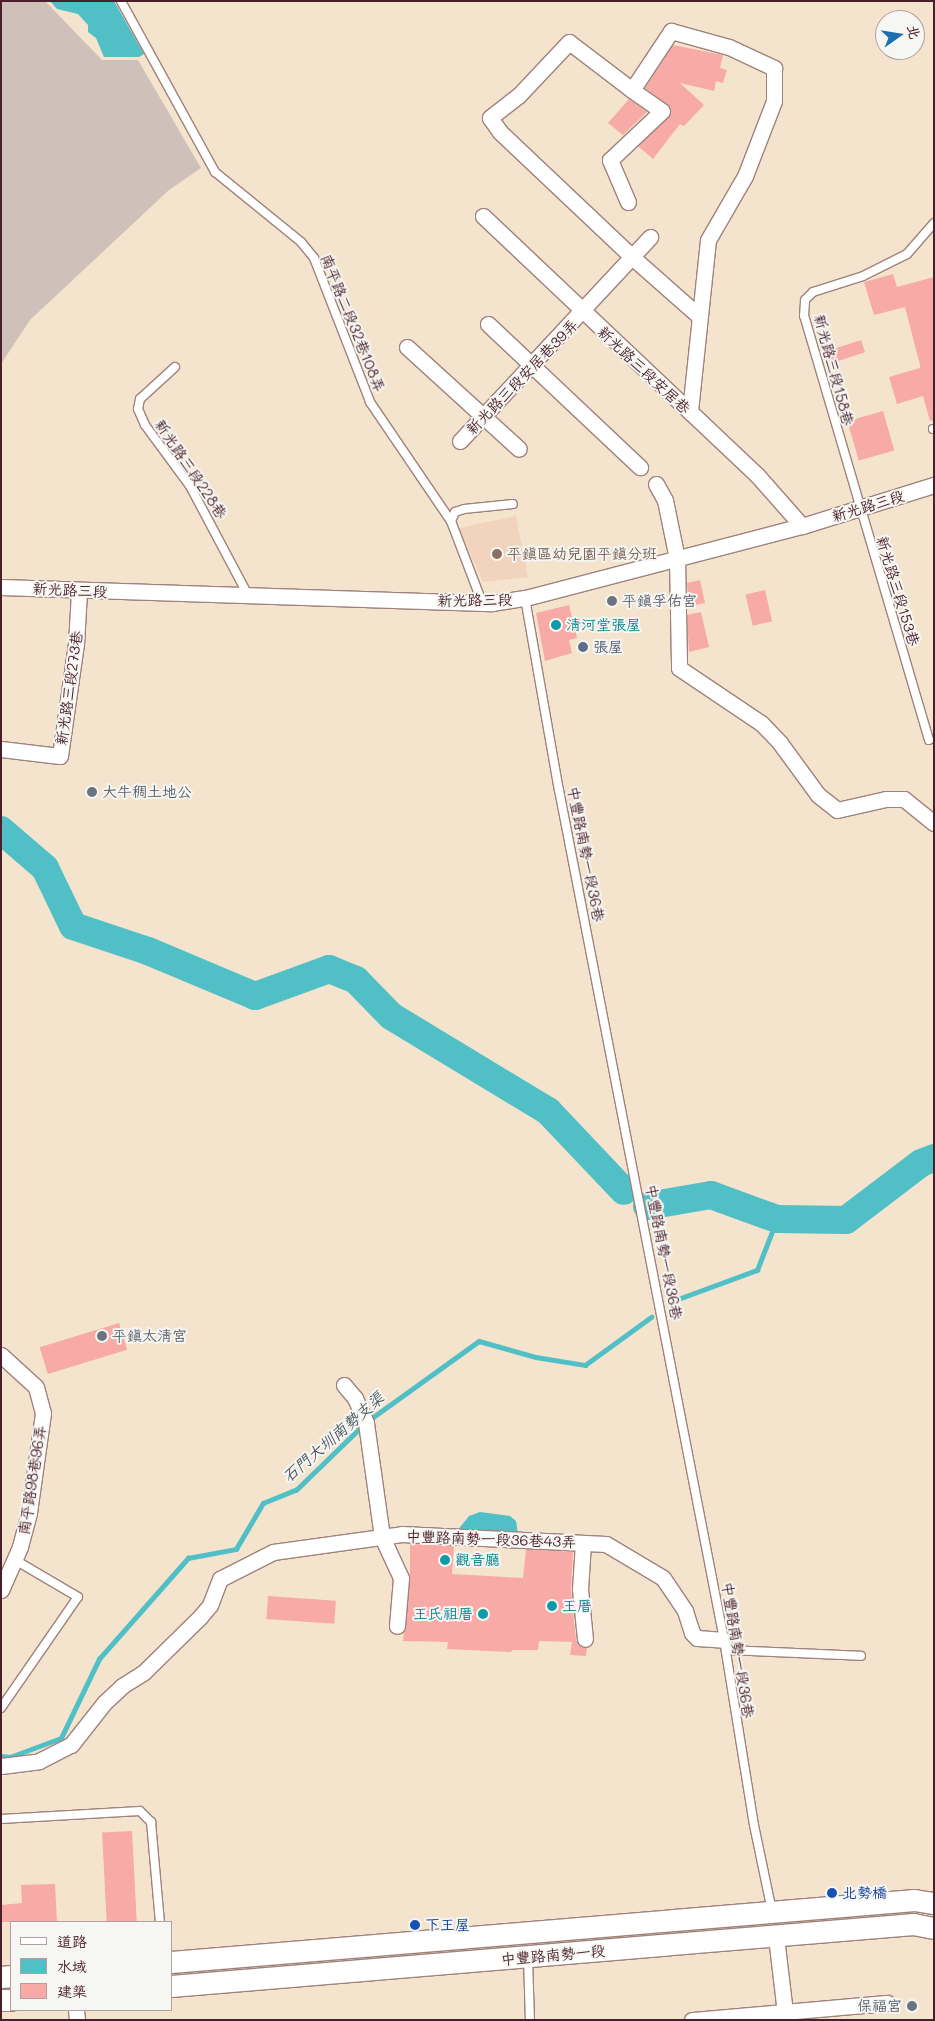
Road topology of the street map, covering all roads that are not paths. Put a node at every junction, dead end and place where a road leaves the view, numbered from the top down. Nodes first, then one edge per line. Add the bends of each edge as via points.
1 (121, 1) edge
2 (632, 90) junction
3 (628, 202) dead end
4 (483, 216) dead end
5 (934, 223) edge
6 (650, 237) dead end
7 (632, 257) junction
8 (583, 312) junction
9 (699, 316) junction
10 (488, 324) dead end
11 (407, 347) dead end
12 (532, 366) junction
13 (175, 367) dead end
14 (690, 412) junction
15 (482, 418) junction
16 (460, 441) dead end
17 (519, 449) dead end
18 (640, 467) dead end
19 (656, 484) dead end
20 (934, 485) edge
21 (513, 504) dead end
22 (859, 508) junction
23 (451, 521) junction
24 (802, 526) junction
25 (677, 558) junction
26 (1, 587) edge
27 (79, 592) junction
28 (248, 595) junction
29 (525, 598) junction
30 (482, 602) junction
31 (929, 740) dead end
32 (1, 749) edge
33 (934, 823) edge
34 (1, 1355) edge
35 (344, 1385) dead end
36 (382, 1537) junction
37 (583, 1543) junction
38 (15, 1560) junction
39 (1, 1590) edge
40 (396, 1626) dead end
41 (585, 1640) dead end
42 (725, 1645) junction
43 (861, 1656) dead end
44 (1, 1708) edge
45 (1, 1766) edge
46 (1, 1819) edge
47 (934, 1903) edge
48 (772, 1912) junction
49 (160, 1921) edge
50 (934, 1928) edge
51 (776, 1937) junction
52 (528, 1956) junction
53 (172, 1962) edge
54 (172, 1986) edge
55 (887, 2003) dead end
56 (785, 2012) junction
57 (530, 2020) edge
58 (692, 2020) edge
59 (698, 2020) edge

1 - 23 lane, 南平路二段32巷108弄 via 215,172 301,242 314,258 370,402
2 - 3 street via 662,111 610,160
2 - 7 street via 569,42 519,95 490,118 500,132
2 - 9 street via 671,31 729,47 774,68 774,101 745,176 708,240
4 - 8 street, 新光路三段安居巷
5 - 22 lane, 新光路三段158巷 via 907,254 863,276 812,292 805,300 804,316
6 - 7 street, 新光路三段安居巷39弄
7 - 8 street, 新光路三段安居巷39弄
7 - 9 street
8 - 12 street, 新光路三段安居巷39弄
8 - 14 street, 新光路三段安居巷
9 - 14 street
10 - 12 street
11 - 15 street
12 - 15 street, 新光路三段安居巷39弄
12 - 18 street
13 - 28 lane, 新光路三段228巷 via 140,399 138,409 145,425 205,511
14 - 24 street, 新光路三段安居巷 via 757,474
15 - 16 street, 新光路三段安居巷39弄
15 - 17 street
19 - 25 street via 665,500
20 - 22 street, 新光路三段
21 - 23 lane via 464,509 455,512
22 - 24 street, 新光路三段
22 - 31 lane, 新光路三段153巷
23 - 30 lane, 南平路二段32巷108弄
24 - 25 street, 新光路三段
25 - 29 street, 新光路三段
25 - 33 street via 678,668 761,723 818,794 837,810 886,799 904,799
26 - 27 street, 新光路三段
27 - 28 street, 新光路三段
27 - 32 street, 新光路三段273巷 via 76,644 60,756
28 - 30 street, 新光路三段
29 - 30 street, 新光路三段
29 - 42 lane, 中豐路南勢一段36巷 via 559,790
34 - 38 street, 南平路98巷96弄 via 36,1387 43,1413 29,1512
35 - 36 street via 361,1408 366,1423
36 - 37 street, 中豐路南勢一段36巷43弄 via 402,1534
36 - 40 street via 401,1578
36 - 45 street, 中豐路南勢一段36巷43弄 via 273,1552 220,1579 210,1605 200,1618 144,1672 104,1703 71,1745 38,1761
37 - 41 street via 580,1589
37 - 42 street, 中豐路南勢一段36巷43弄 via 606,1544 663,1578 685,1611 692,1633 697,1638
38 - 39 street, 南平路98巷96弄
38 - 44 lane via 78,1598
42 - 43 lane
42 - 48 lane, 中豐路南勢一段36巷 via 754,1826
46 - 49 lane via 140,1811 152,1822
47 - 48 main road, 中豐路南勢一段 via 914,1900
48 - 51 main road
48 - 53 main road, 中豐路南勢一段
50 - 51 main road, 中豐路南勢一段 via 913,1924
51 - 52 main road, 中豐路南勢一段
51 - 56 street
52 - 54 main road, 中豐路南勢一段
52 - 57 lane
55 - 56 street
56 - 59 street
58 - 59 street

